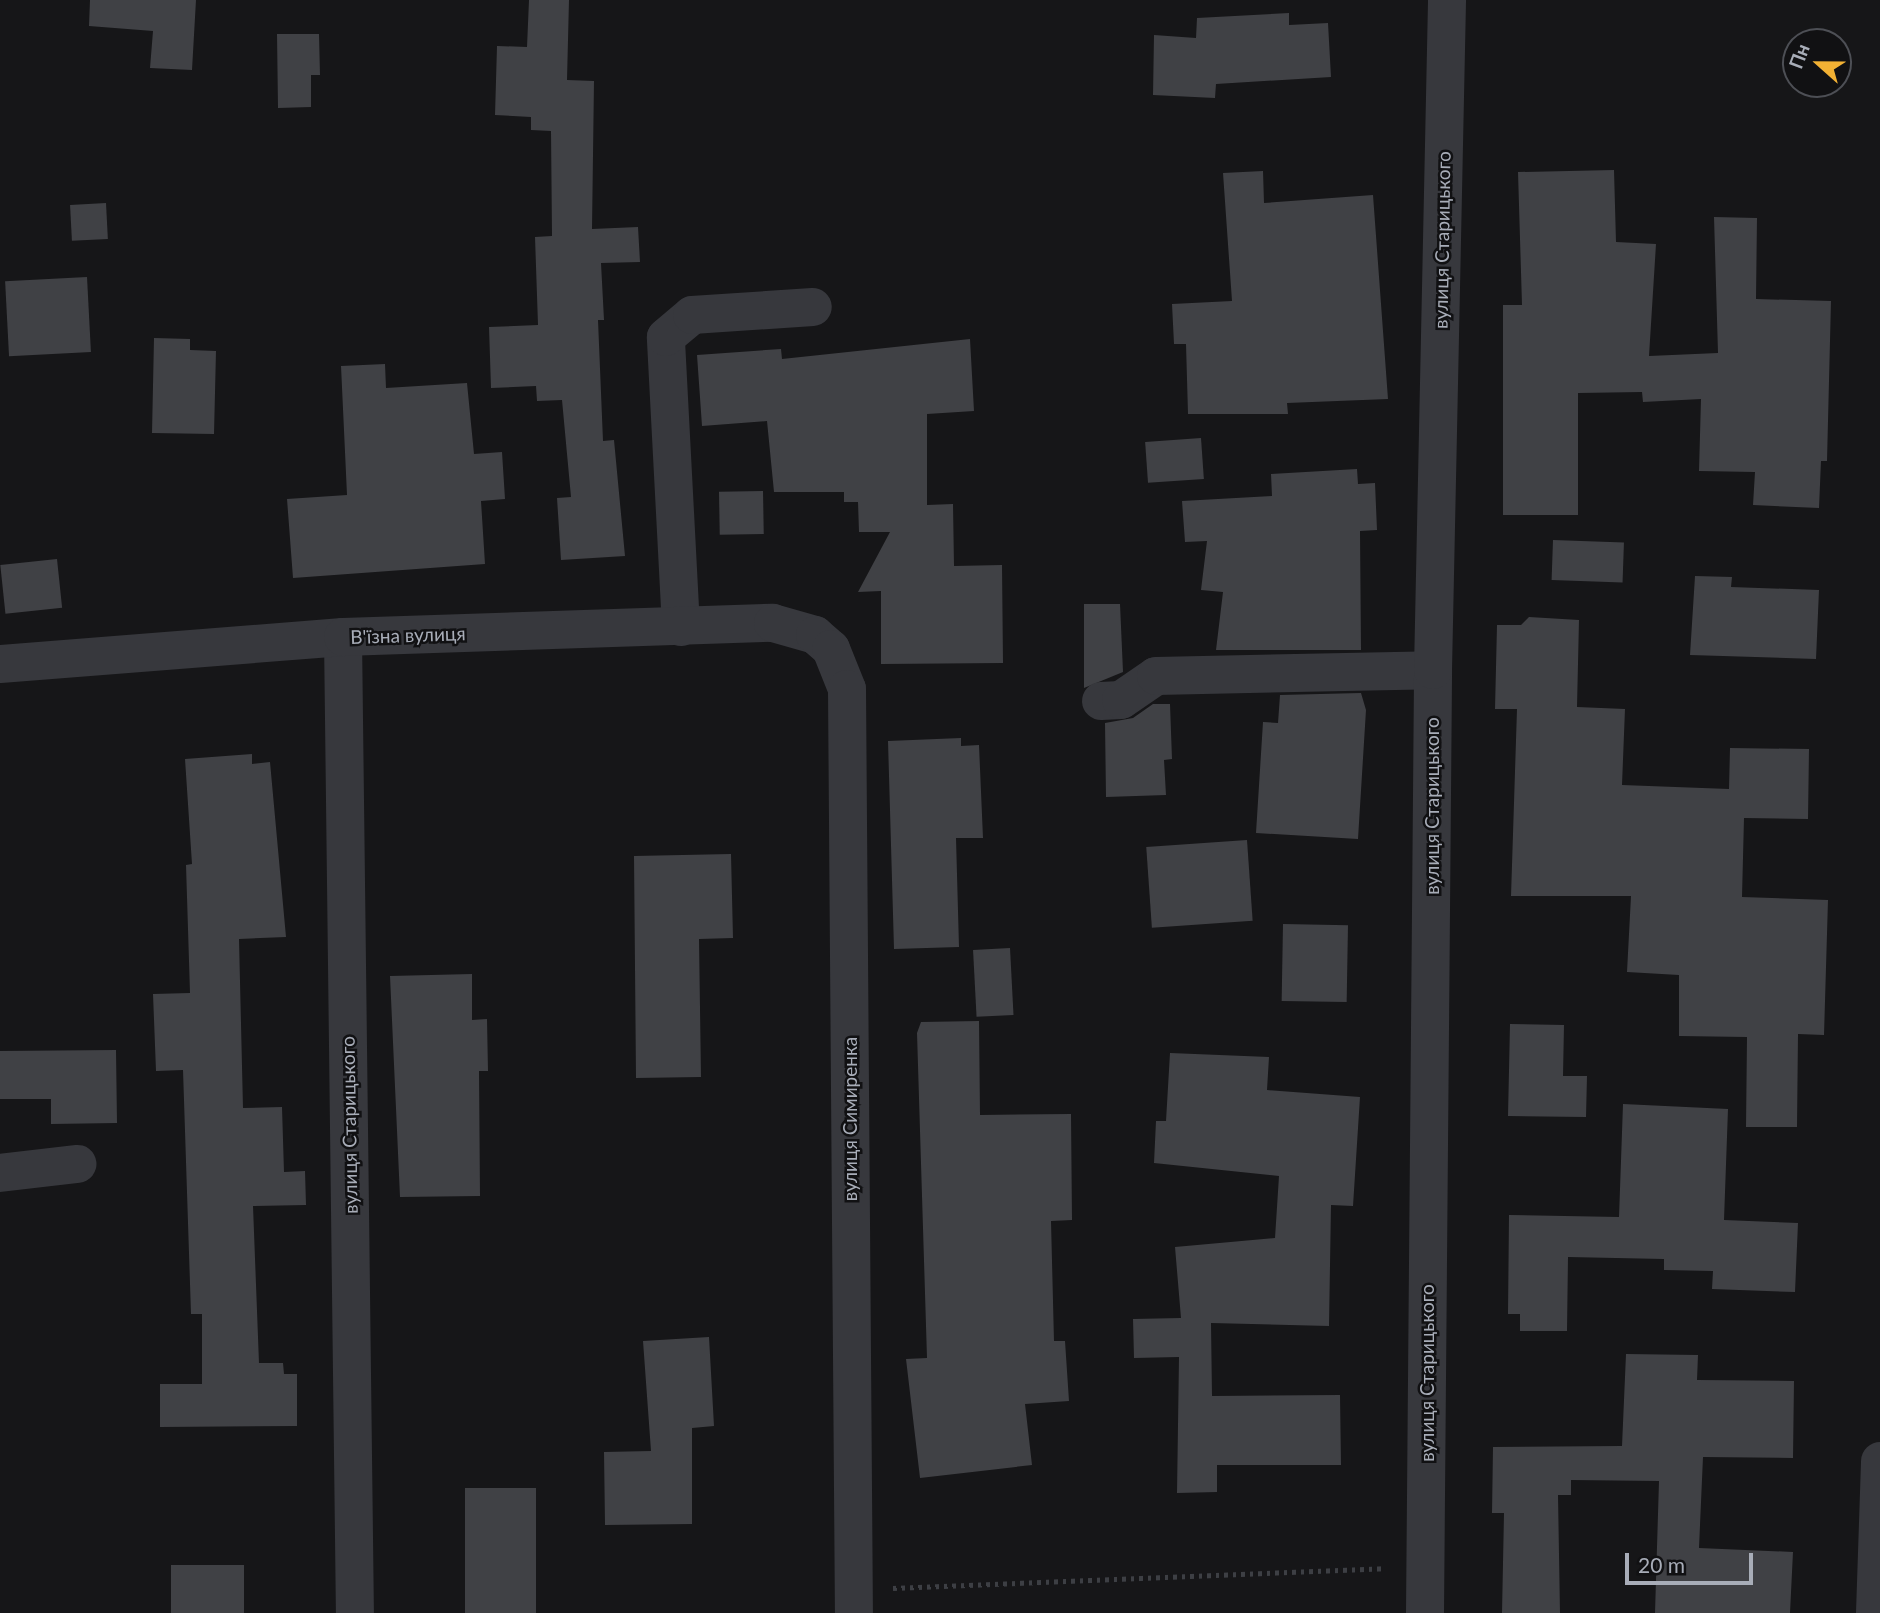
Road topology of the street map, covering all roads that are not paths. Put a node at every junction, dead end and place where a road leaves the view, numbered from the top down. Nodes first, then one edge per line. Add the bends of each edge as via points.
1 (1447, 0) edge
2 (813, 307) dead end
3 (681, 627) junction
4 (815, 635) joint
5 (343, 637) junction
6 (0, 664) edge
7 (1433, 670) junction
8 (1101, 701) dead end
9 (77, 1164) dead end
10 (0, 1173) edge
11 (1880, 1461) edge
12 (854, 1601) edge
13 (355, 1613) edge
14 (1425, 1613) edge
15 (1875, 1613) edge

1 - 7 street, вулиця Старицького
2 - 3 street via 692,315 667,337 663,355
3 - 4 street, В'їзна вулиця via 774,623
3 - 5 street, В'їзна вулиця
4 - 12 street, вулиця Симиренка via 842,668 847,689
5 - 6 street, В'їзна вулиця
5 - 13 street, вулиця Старицького
7 - 8 street via 1156,676 1121,700
7 - 14 street, вулиця Старицького
9 - 10 street
11 - 15 street

